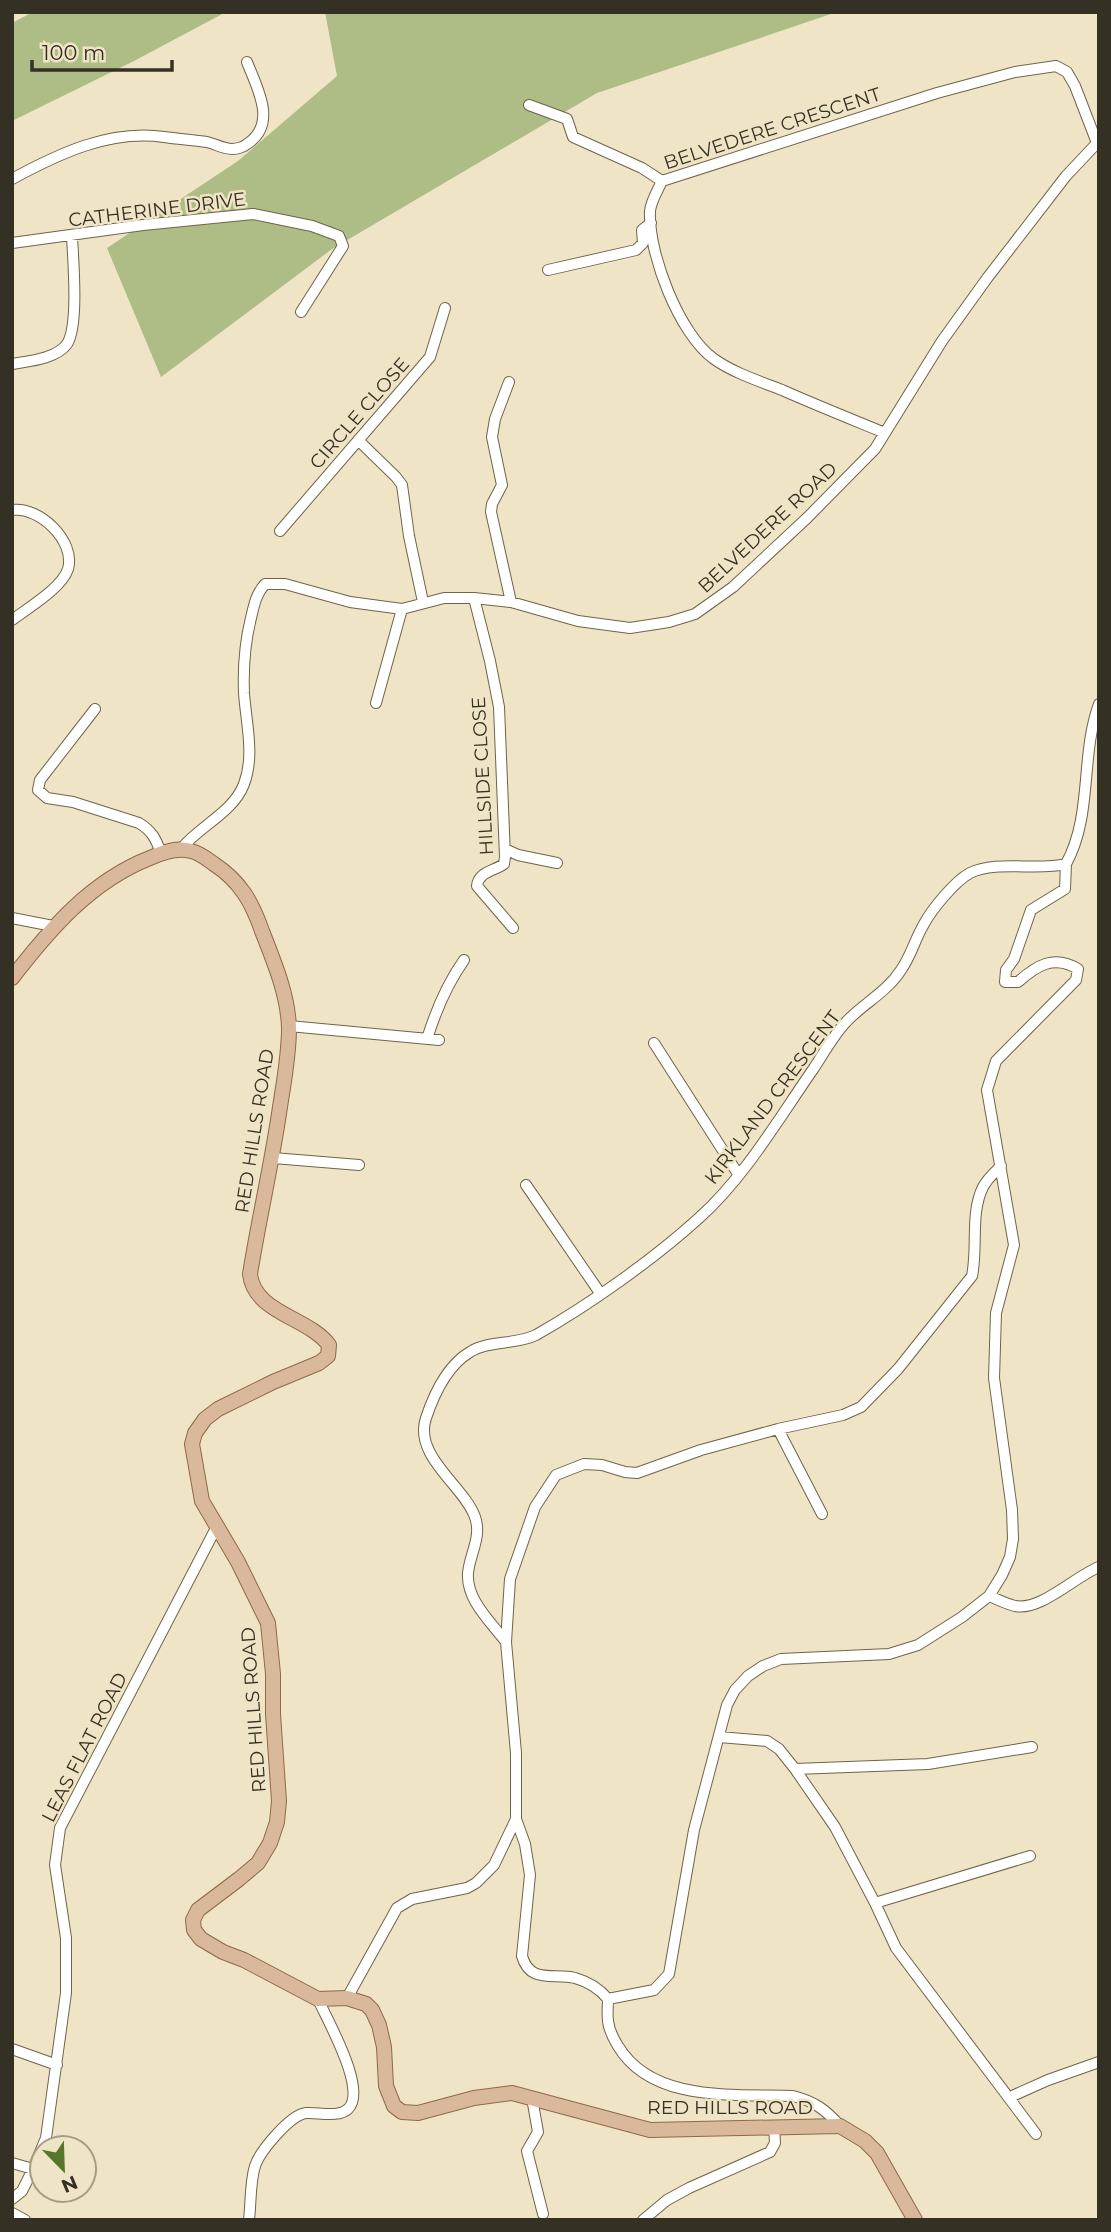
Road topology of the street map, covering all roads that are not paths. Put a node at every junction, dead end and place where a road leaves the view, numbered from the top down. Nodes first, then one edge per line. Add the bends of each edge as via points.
1 (247, 62) dead end
2 (529, 105) dead end
3 (1098, 142) edge
4 (12, 179) edge
5 (662, 181) junction
6 (651, 223) junction
7 (72, 236) junction
8 (12, 243) edge
9 (548, 270) dead end
10 (445, 308) dead end
11 (301, 312) dead end
12 (12, 364) edge
13 (509, 382) dead end
14 (885, 433) junction
15 (358, 440) junction
16 (12, 510) edge
17 (280, 531) dead end
18 (474, 598) junction
19 (423, 602) junction
20 (511, 602) junction
21 (402, 609) junction
22 (12, 620) edge
23 (376, 703) dead end
24 (1099, 704) edge
25 (95, 709) dead end
26 (181, 849) junction
27 (505, 849) junction
28 (161, 853) junction
29 (557, 863) dead end
30 (1066, 864) junction
31 (12, 918) edge
32 (54, 926) junction
33 (513, 928) dead end
34 (464, 960) dead end
35 (12, 978) edge
36 (289, 1026) junction
37 (427, 1039) junction
38 (439, 1040) dead end
39 (654, 1043) dead end
40 (273, 1158) junction
41 (359, 1165) dead end
42 (1001, 1166) junction
43 (738, 1174) junction
44 (526, 1185) dead end
45 (600, 1293) junction
46 (778, 1429) junction
47 (822, 1514) dead end
48 (216, 1528) junction
49 (1099, 1567) edge
50 (989, 1596) junction
51 (506, 1642) junction
52 (719, 1737) junction
53 (1032, 1747) dead end
54 (795, 1769) junction
55 (516, 1819) junction
56 (1030, 1856) dead end
57 (875, 1903) junction
58 (346, 1998) junction
59 (318, 1999) junction
60 (608, 1999) junction
61 (12, 2049) edge
62 (1099, 2062) edge
63 (57, 2064) junction
64 (1010, 2097) junction
65 (532, 2098) junction
66 (774, 2126) junction
67 (840, 2126) junction
68 (47, 2134) edge
69 (1036, 2134) dead end
70 (28, 2179) edge
71 (12, 2199) edge
72 (12, 2213) edge
73 (543, 2214) dead end
74 (25, 2220) edge
75 (249, 2220) edge
76 (643, 2220) edge
77 (915, 2220) edge

1 - 4 street via 264,110 257,136 246,146 234,149 160,136 123,137 80,147
2 - 5 street via 567,119 573,137
3 - 5 street, BELVEDERE CRESCENT via 1075,86 1067,72 1056,66 937,93
3 - 14 street, BELVEDERE ROAD via 988,277
5 - 6 street, BELVEDERE CRESCENT via 650,207
6 - 9 street via 642,230 643,243 636,250
6 - 14 street, BELVEDERE CRESCENT via 657,262 669,294 713,358
7 - 8 street, CATHERINE DRIVE
7 - 11 street, CATHERINE DRIVE via 253,214 312,226 343,242
7 - 12 street via 74,302 67,344 52,355
10 - 15 street, CIRCLE CLOSE via 430,357
13 - 20 street via 492,437 502,485 491,512
14 - 20 street, BELVEDERE ROAD via 807,518 733,587 695,614 630,628 578,621
15 - 17 street, CIRCLE CLOSE
15 - 19 street via 402,485
16 - 22 street via 22,509 49,521 66,544 68,569 53,591
18 - 19 street, BELVEDERE ROAD
18 - 20 street, BELVEDERE ROAD
18 - 27 street, HILLSIDE CLOSE via 499,707
19 - 21 street, BELVEDERE ROAD
21 - 23 street
21 - 26 street, BELVEDERE ROAD via 350,602 285,584 265,584 255,600 245,654 249,763 244,783 231,805
24 - 30 street via 1087,747 1082,816
25 - 28 street via 40,780 38,790 47,797 139,823 155,837
26 - 28 main road
26 - 36 main road, RED HILLS ROAD via 202,855 248,896 278,974
27 - 29 street
27 - 33 street, HILLSIDE CLOSE via 504,864 481,875 477,886
28 - 32 main road via 106,880
30 - 42 street via 1065,889 1031,910 1014,960 1006,970 1005,982 1018,982 1033,968 1054,962 1067,962 1077,970 1076,980 996,1061 988,1090
30 - 43 street, KIRKLAND CRESCENT via 991,868 971,872 958,881 924,923 900,972 882,994 847,1021
31 - 32 street
32 - 35 main road
34 - 37 street
36 - 37 street
36 - 40 main road, RED HILLS ROAD
37 - 38 street
39 - 43 street
40 - 41 street
40 - 48 main road, RED HILLS ROAD via 251,1285 282,1313 322,1335 329,1345 328,1356 218,1409 195,1433 193,1453 202,1501
42 - 46 street via 978,1200 972,1276 898,1369 861,1407
42 - 50 street via 1014,1245 996,1312 994,1378 1013,1539 1010,1557
43 - 45 street, KIRKLAND CRESCENT via 680,1235
44 - 45 street
45 - 51 street, KIRKLAND CRESCENT via 533,1336 472,1350 443,1381 425,1421 427,1446 476,1518 478,1538 468,1573 470,1589
46 - 47 street
46 - 51 street via 637,1473 584,1464 556,1475 535,1507 510,1578
48 - 59 main road, RED HILLS ROAD via 268,1623 279,1801 270,1843 258,1863 198,1910 194,1930 223,1952
48 - 63 street, LEAS FLAT ROAD via 60,1828 55,1865 66,1938 66,1993
49 - 50 street via 1028,1605 1015,1606
50 - 52 street via 918,1645 889,1654 781,1659 763,1666 735,1690
51 - 55 street via 516,1753
52 - 54 street via 767,1741
52 - 60 street via 694,1829 669,1974 654,1990
53 - 54 street via 928,1764
54 - 57 street via 835,1827
55 - 58 street via 494,1865 476,1883 412,1899 397,1908
55 - 60 street via 530,1875 525,1965 541,1976 591,1984
56 - 57 street
57 - 64 street via 903,1959
58 - 59 main road, RED HILLS ROAD
58 - 65 main road, RED HILLS ROAD via 359,2000 372,2010 384,2047 386,2086 394,2106 402,2112 418,2113 512,2092
59 - 75 street via 351,2072 352,2102 338,2113 303,2113 265,2146 255,2166
60 - 67 street via 612,2036 624,2056 653,2079 697,2092 806,2099
61 - 63 street
62 - 64 street
63 - 68 street, LEAS FLAT ROAD
64 - 69 street
65 - 66 main road, RED HILLS ROAD via 650,2130
65 - 73 street via 538,2132 527,2151
66 - 67 main road, RED HILLS ROAD
66 - 76 street via 775,2143 770,2152 689,2188
67 - 77 main road, RED HILLS ROAD via 877,2153
70 - 71 street, LEAS FLAT ROAD
72 - 74 street

